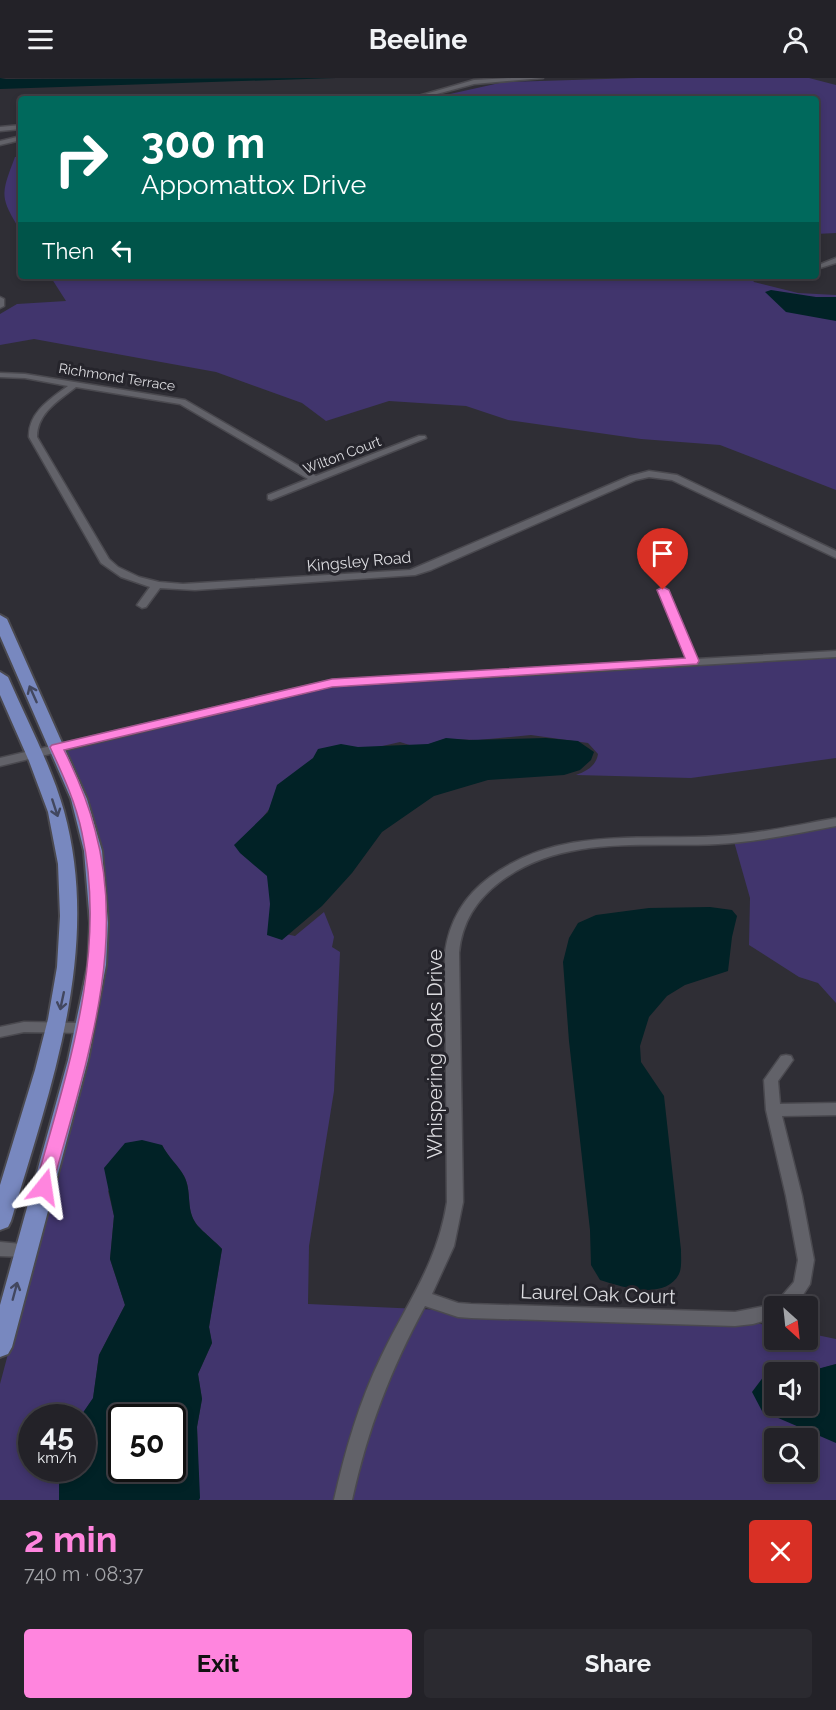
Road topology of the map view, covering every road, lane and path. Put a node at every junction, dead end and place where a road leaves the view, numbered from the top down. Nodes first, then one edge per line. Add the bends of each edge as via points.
1 (540, 78) edge
2 (421, 96) edge
3 (18, 127) edge
4 (0, 129) edge
5 (18, 139) edge
6 (0, 143) edge
7 (836, 260) edge
8 (820, 266) dead end
9 (0, 299) edge
10 (0, 306) edge
11 (0, 375) edge
12 (75, 384) junction
13 (422, 438) dead end
14 (316, 480) junction
15 (271, 497) dead end
16 (836, 555) edge
17 (157, 585) junction
18 (663, 590) dead end
19 (142, 606) dead end
20 (0, 619) edge
21 (836, 654) edge
22 (693, 661) junction
23 (0, 677) edge
24 (57, 747) junction
25 (33, 754) junction
26 (0, 762) edge
27 (836, 822) edge
28 (56, 1028) junction
29 (86, 1028) junction
30 (0, 1032) edge
31 (786, 1060) dead end
32 (836, 1109) edge
33 (773, 1110) junction
34 (0, 1221) edge
35 (0, 1249) edge
36 (26, 1250) junction
37 (793, 1296) edge
38 (422, 1298) junction
39 (764, 1314) edge
40 (0, 1347) edge
41 (343, 1500) edge

1 - 2 street via 466,83
3 - 4 street
5 - 6 street
7 - 8 street
9 - 10 street
11 - 12 street, Richmond Terrace
12 - 14 street, Richmond Terrace via 182,402
12 - 17 street, Kingsley Road via 38,416 32,427 33,437 105,561 122,574
13 - 14 street, Wilton Court
14 - 15 street, Wilton Court
16 - 17 street, Kingsley Road via 674,477 649,474 411,573 195,587
17 - 19 street
18 - 22 street
24 -> 20 main road
21 - 22 street
22 - 24 street via 332,683
23 - 25 main road
24 - 25 street
24 - 29 main road via 84,814 98,888 97,965
25 - 26 street
25 -> 28 main road via 56,811 70,895 67,964
27 - 38 street, Whispering Oaks Drive via 736,839 621,840 574,845 525,861 479,893 460,921 452,953 454,1218 442,1259
28 - 29 street
28 - 30 street via 24,1027
28 - 34 main road
29 - 36 main road
31 - 33 street via 771,1080
32 - 33 street
33 - 37 street via 806,1260 802,1284
35 - 36 street
40 -> 36 main road
38 - 39 street, Laurel Oak Court via 471,1311 735,1319
38 - 41 street, Whispering Oaks Drive via 378,1383

